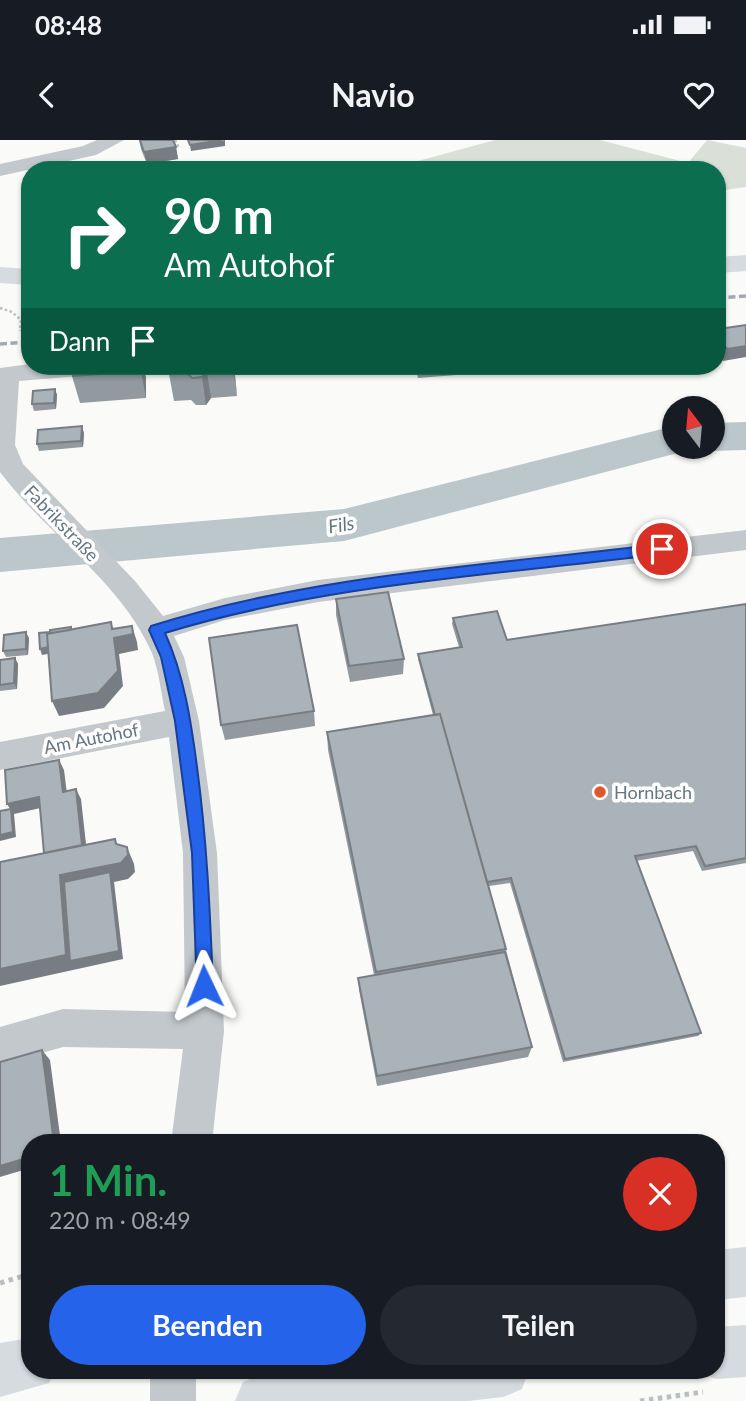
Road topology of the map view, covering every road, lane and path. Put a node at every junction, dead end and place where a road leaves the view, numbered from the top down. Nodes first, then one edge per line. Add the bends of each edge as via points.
1 (114, 140) edge
2 (175, 140) edge
3 (179, 148) edge
4 (42, 161) edge
5 (21, 166) edge
6 (0, 170) edge
7 (746, 264) edge
8 (726, 265) edge
9 (0, 275) edge
10 (21, 276) edge
11 (0, 308) edge
12 (20, 331) dead end
13 (21, 373) edge
14 (746, 540) edge
15 (156, 630) junction
16 (183, 721) junction
17 (0, 756) edge
18 (205, 1031) junction
19 (0, 1046) edge
20 (192, 1134) edge
21 (746, 1272) edge
22 (725, 1274) edge
23 (21, 1277) edge
24 (0, 1283) edge
25 (21, 1366) edge
26 (0, 1370) edge
27 (173, 1379) edge
28 (437, 1379) edge
29 (701, 1379) edge
30 (718, 1379) edge
31 (291, 1399) edge
32 (173, 1401) edge
33 (640, 1401) edge
34 (707, 1401) edge

1 - 4 street via 89,151
2 - 3 path
5 - 6 street
7 - 8 main road
9 - 10 main road
11 - 12 path via 21,320
13 - 15 street, Fabrikstraße via 6,374 2,445 10,468 125,589
14 - 15 street via 317,591 225,609
15 - 16 street via 169,657
16 - 17 street, Am Autohof
16 - 18 street via 200,853
18 - 19 street via 63,1028
18 - 20 street
21 - 22 main road
23 - 24 path
25 - 26 main road
27 - 32 street
28 - 31 main road
29 - 33 path
30 - 34 path

